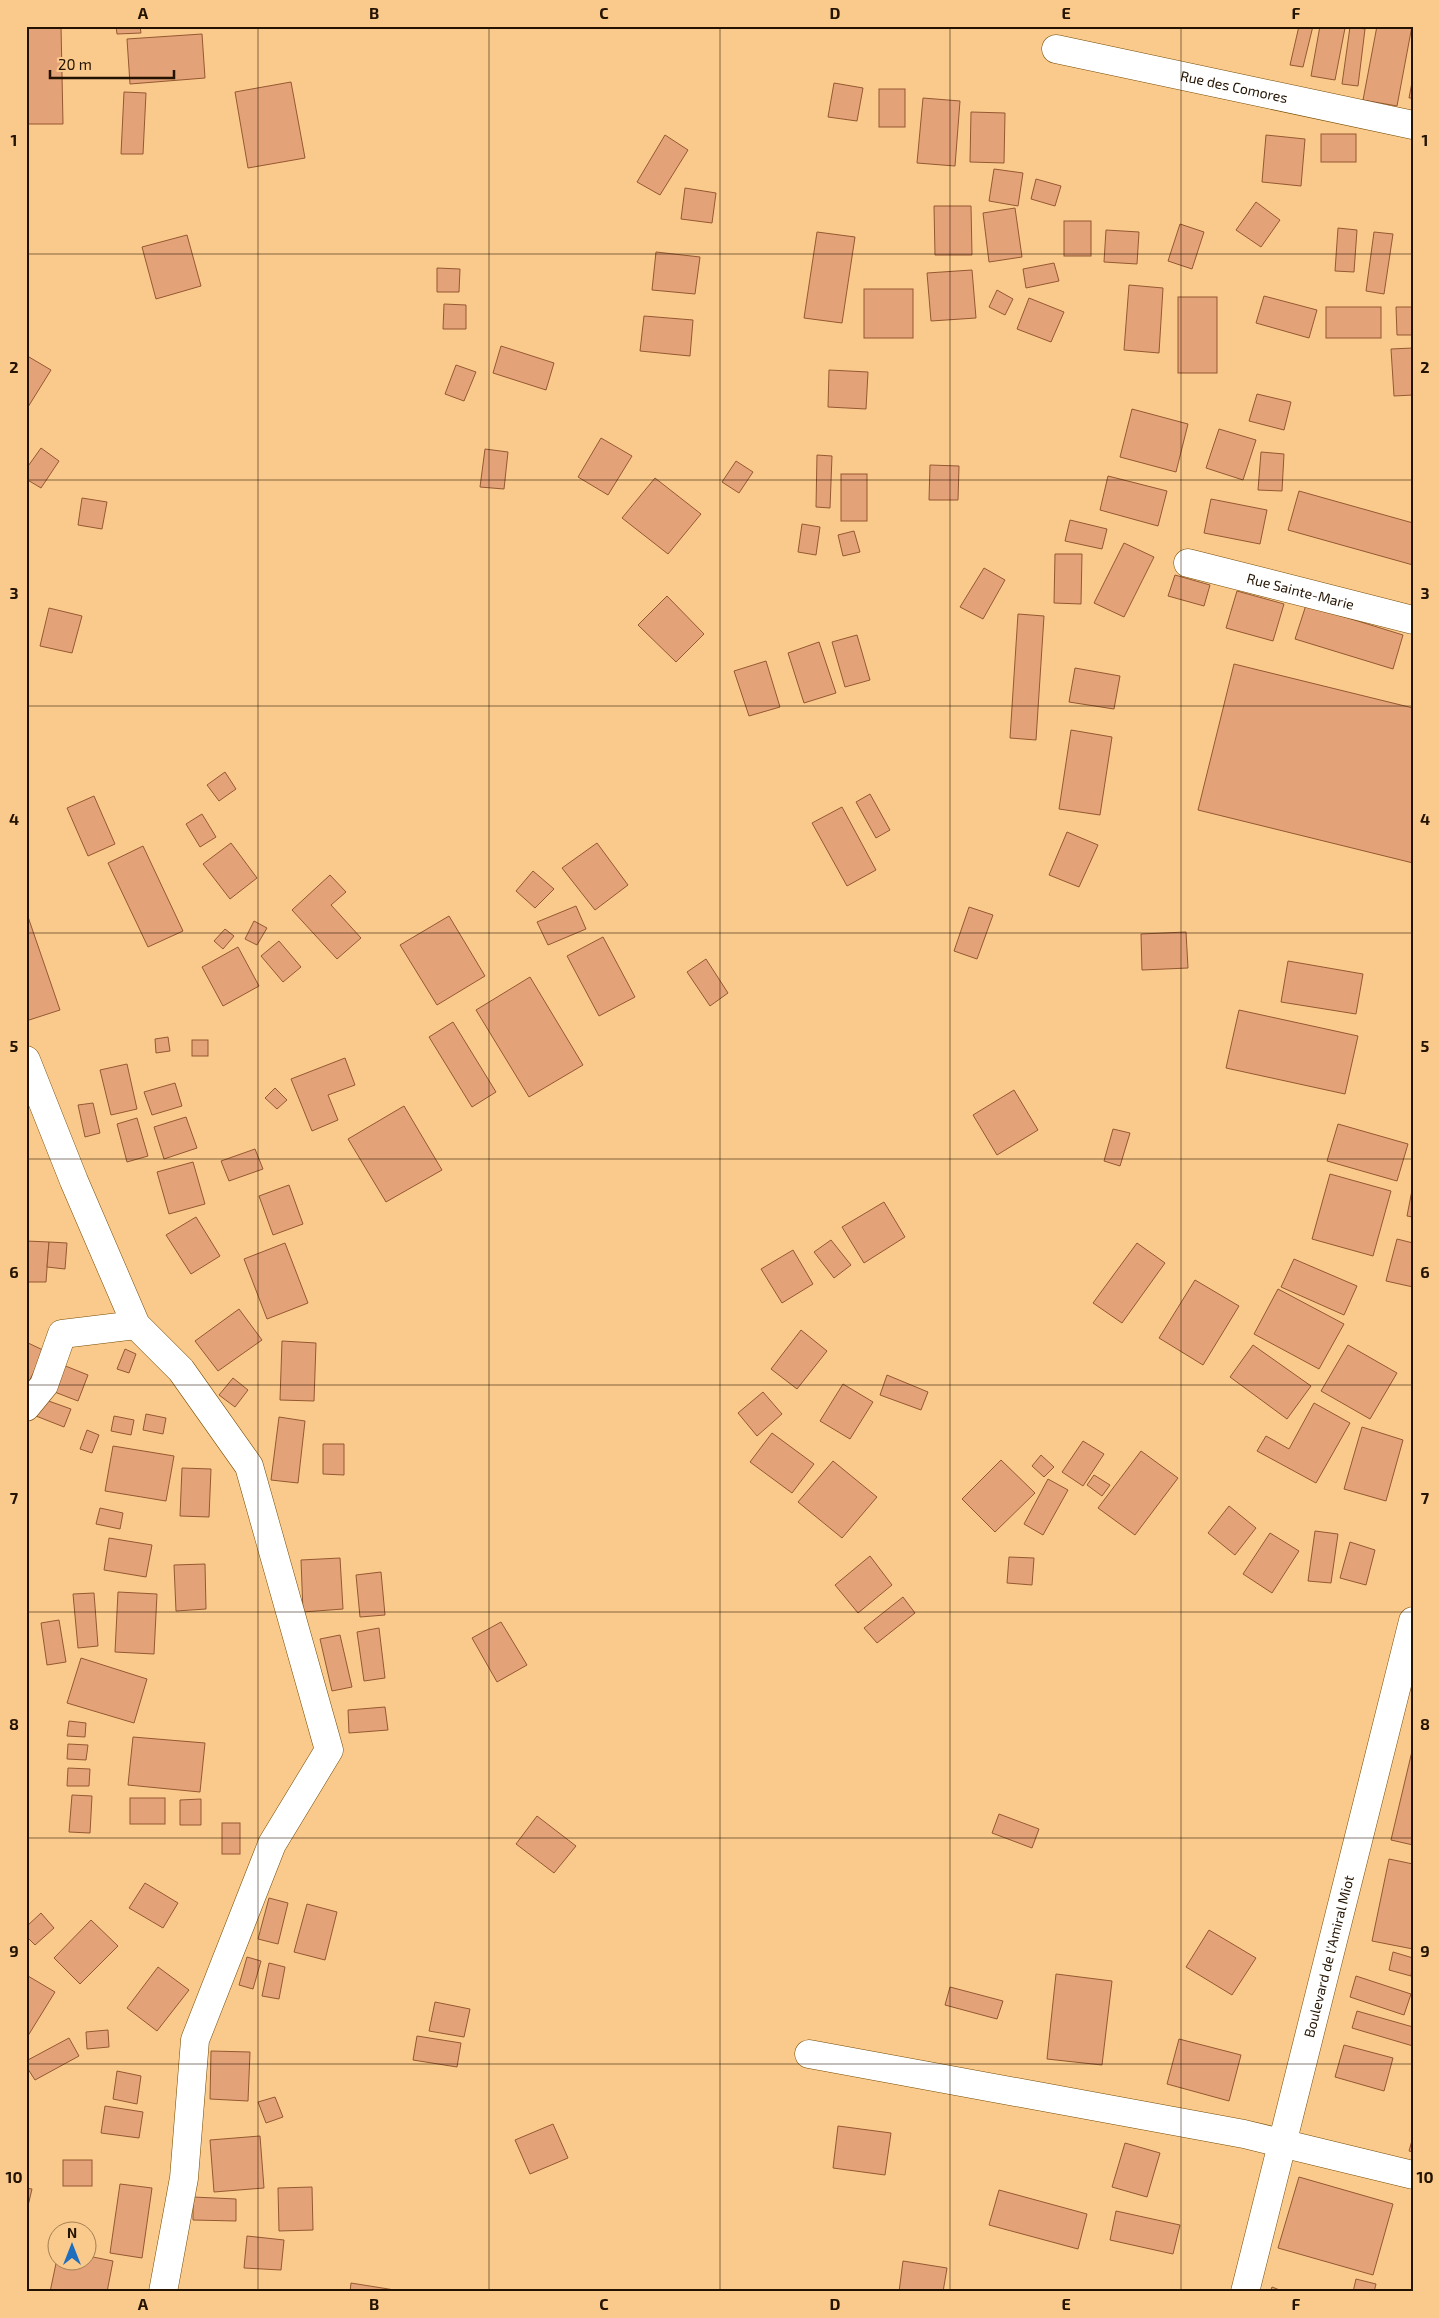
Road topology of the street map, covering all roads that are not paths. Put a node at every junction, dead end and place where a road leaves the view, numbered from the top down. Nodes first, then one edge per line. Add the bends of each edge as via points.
1 (1056, 49) dead end
2 (1413, 125) edge
3 (1188, 563) dead end
4 (1413, 620) edge
5 (26, 1060) edge
6 (136, 1325) junction
7 (26, 1407) edge
8 (1412, 1627) edge
9 (809, 2054) dead end
10 (1282, 2144) junction
11 (1413, 2175) edge
12 (163, 2292) edge
13 (1245, 2292) edge

1 - 2 street, Rue des Comores
3 - 4 street, Rue Sainte-Marie
5 - 6 street
6 - 7 street via 62,1334 44,1385
6 - 12 street via 181,1370 249,1466 329,1750 272,1844 195,2040 184,2178
8 - 10 street, Boulevard de l'Amiral Miot
9 - 10 street via 1244,2134
10 - 11 street
10 - 13 street, Boulevard de l'Amiral Miot

